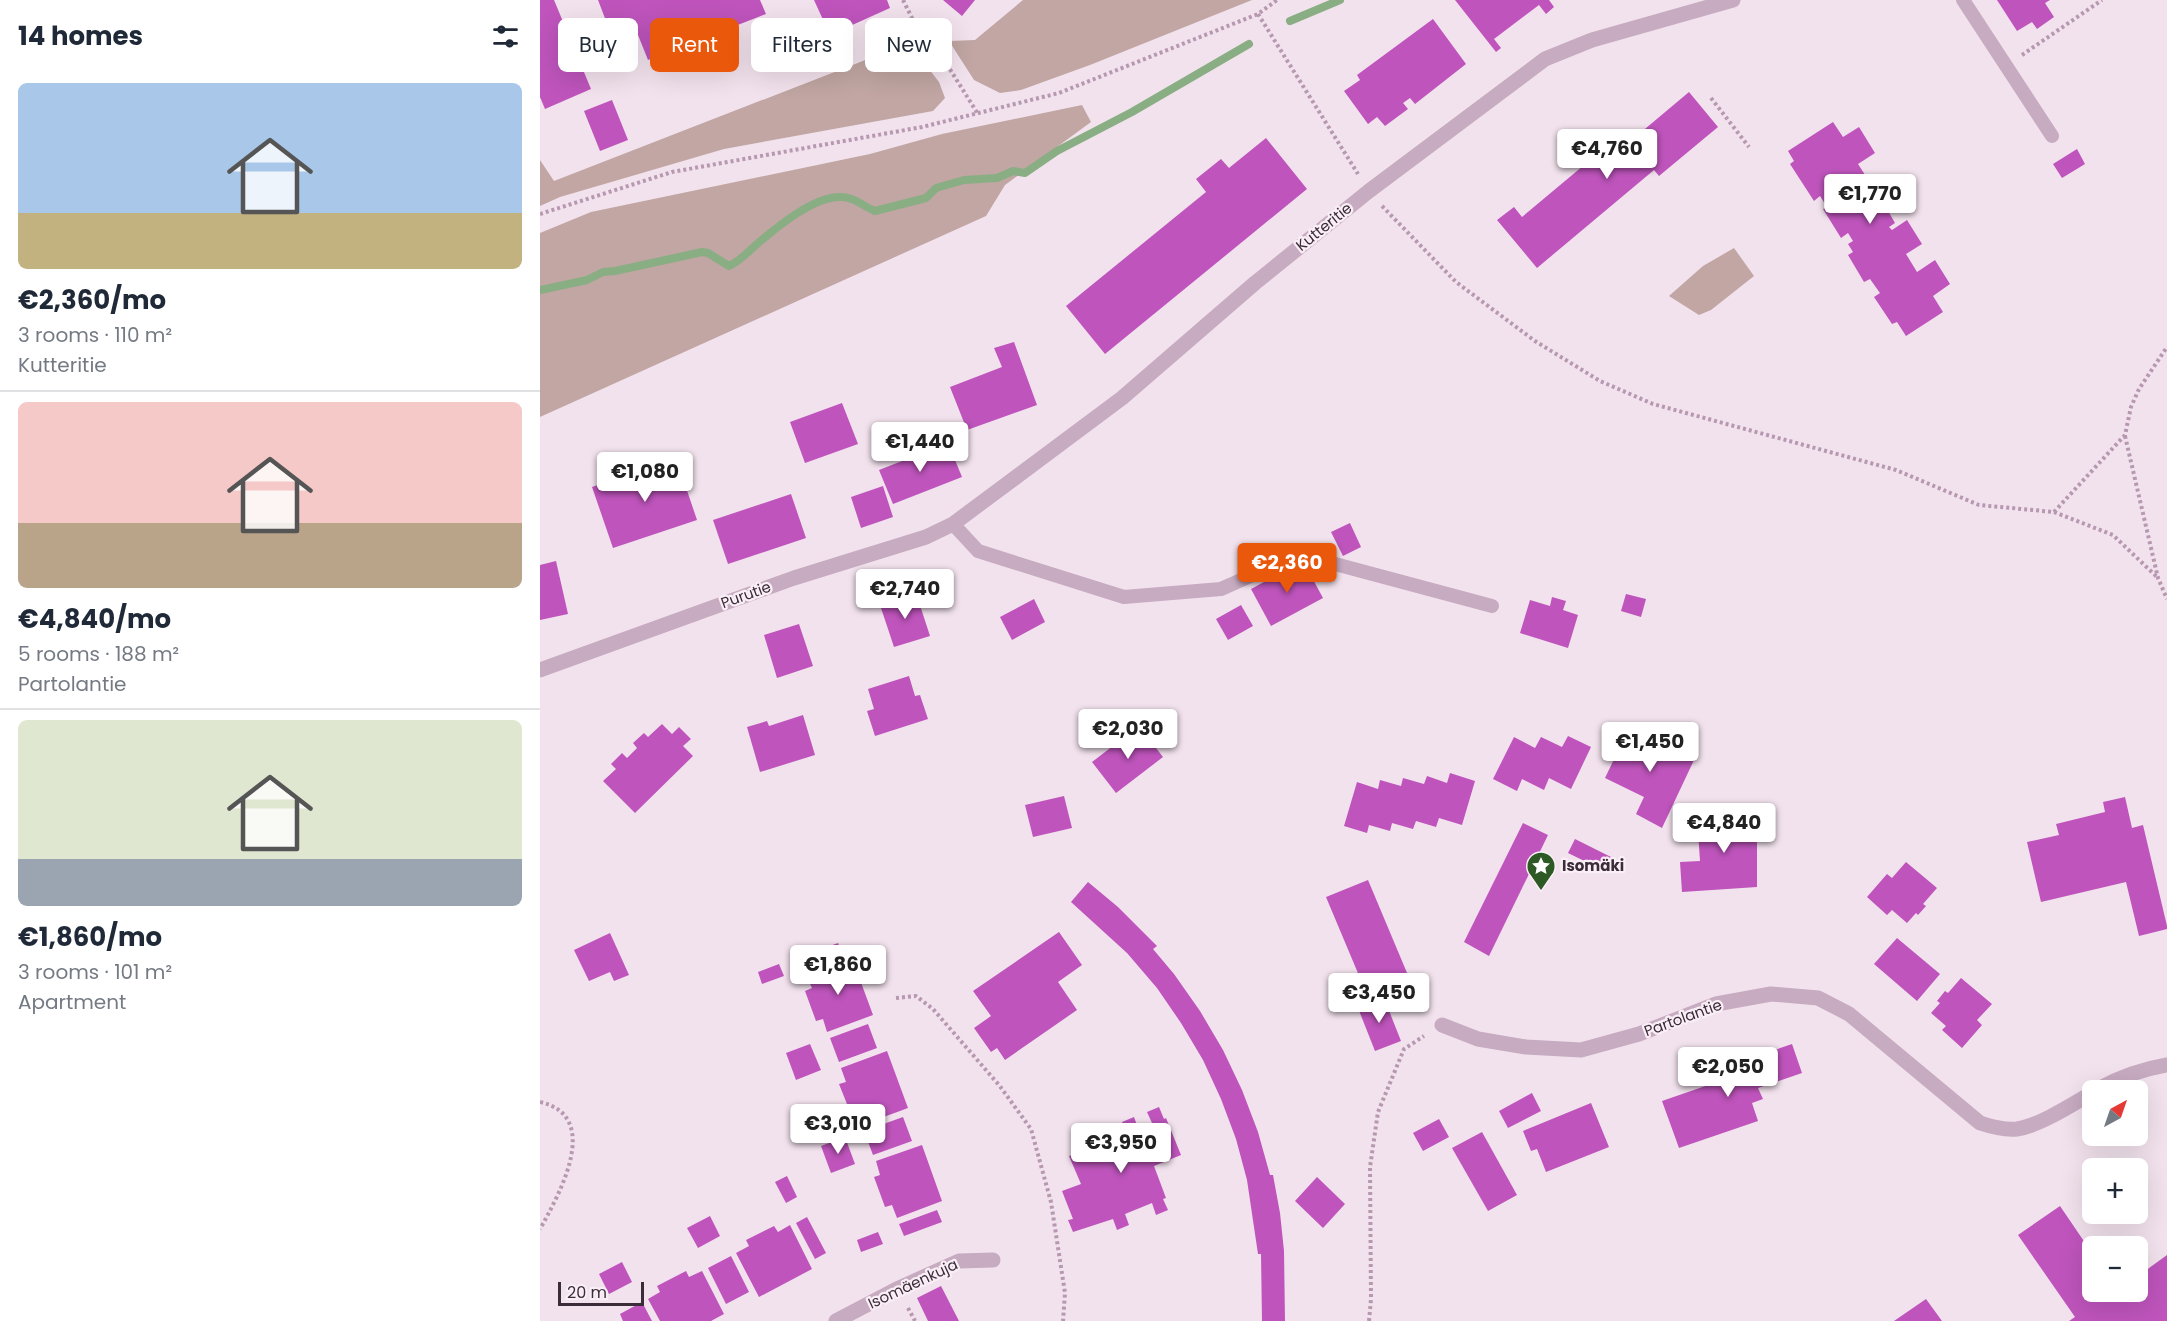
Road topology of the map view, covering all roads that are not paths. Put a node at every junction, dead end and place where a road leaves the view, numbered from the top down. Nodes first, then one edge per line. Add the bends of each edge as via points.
1 (1733, 0) edge
2 (1963, 0) edge
3 (2052, 136) dead end
4 (953, 525) junction
5 (1492, 606) dead end
6 (540, 670) edge
7 (1442, 1025) road end
8 (2167, 1065) edge
9 (2117, 1080) edge
10 (2082, 1098) edge
11 (993, 1260) dead end
12 (836, 1321) edge

1 - 4 street, Kutteritie via 1592,40 1545,59 1369,191 1255,282 1122,398
2 - 3 lane
4 - 5 lane via 978,551 1124,597 1221,589 1293,557 1309,557
4 - 6 street, Purutie
7 - 10 street, Partolantie via 1478,1039 1581,1050 1640,1034 1716,1004 1771,994 1818,999 1849,1014 1980,1123 2018,1129
8 - 9 street, Partolantie
11 - 12 street, Isomäenkuja via 959,1261

